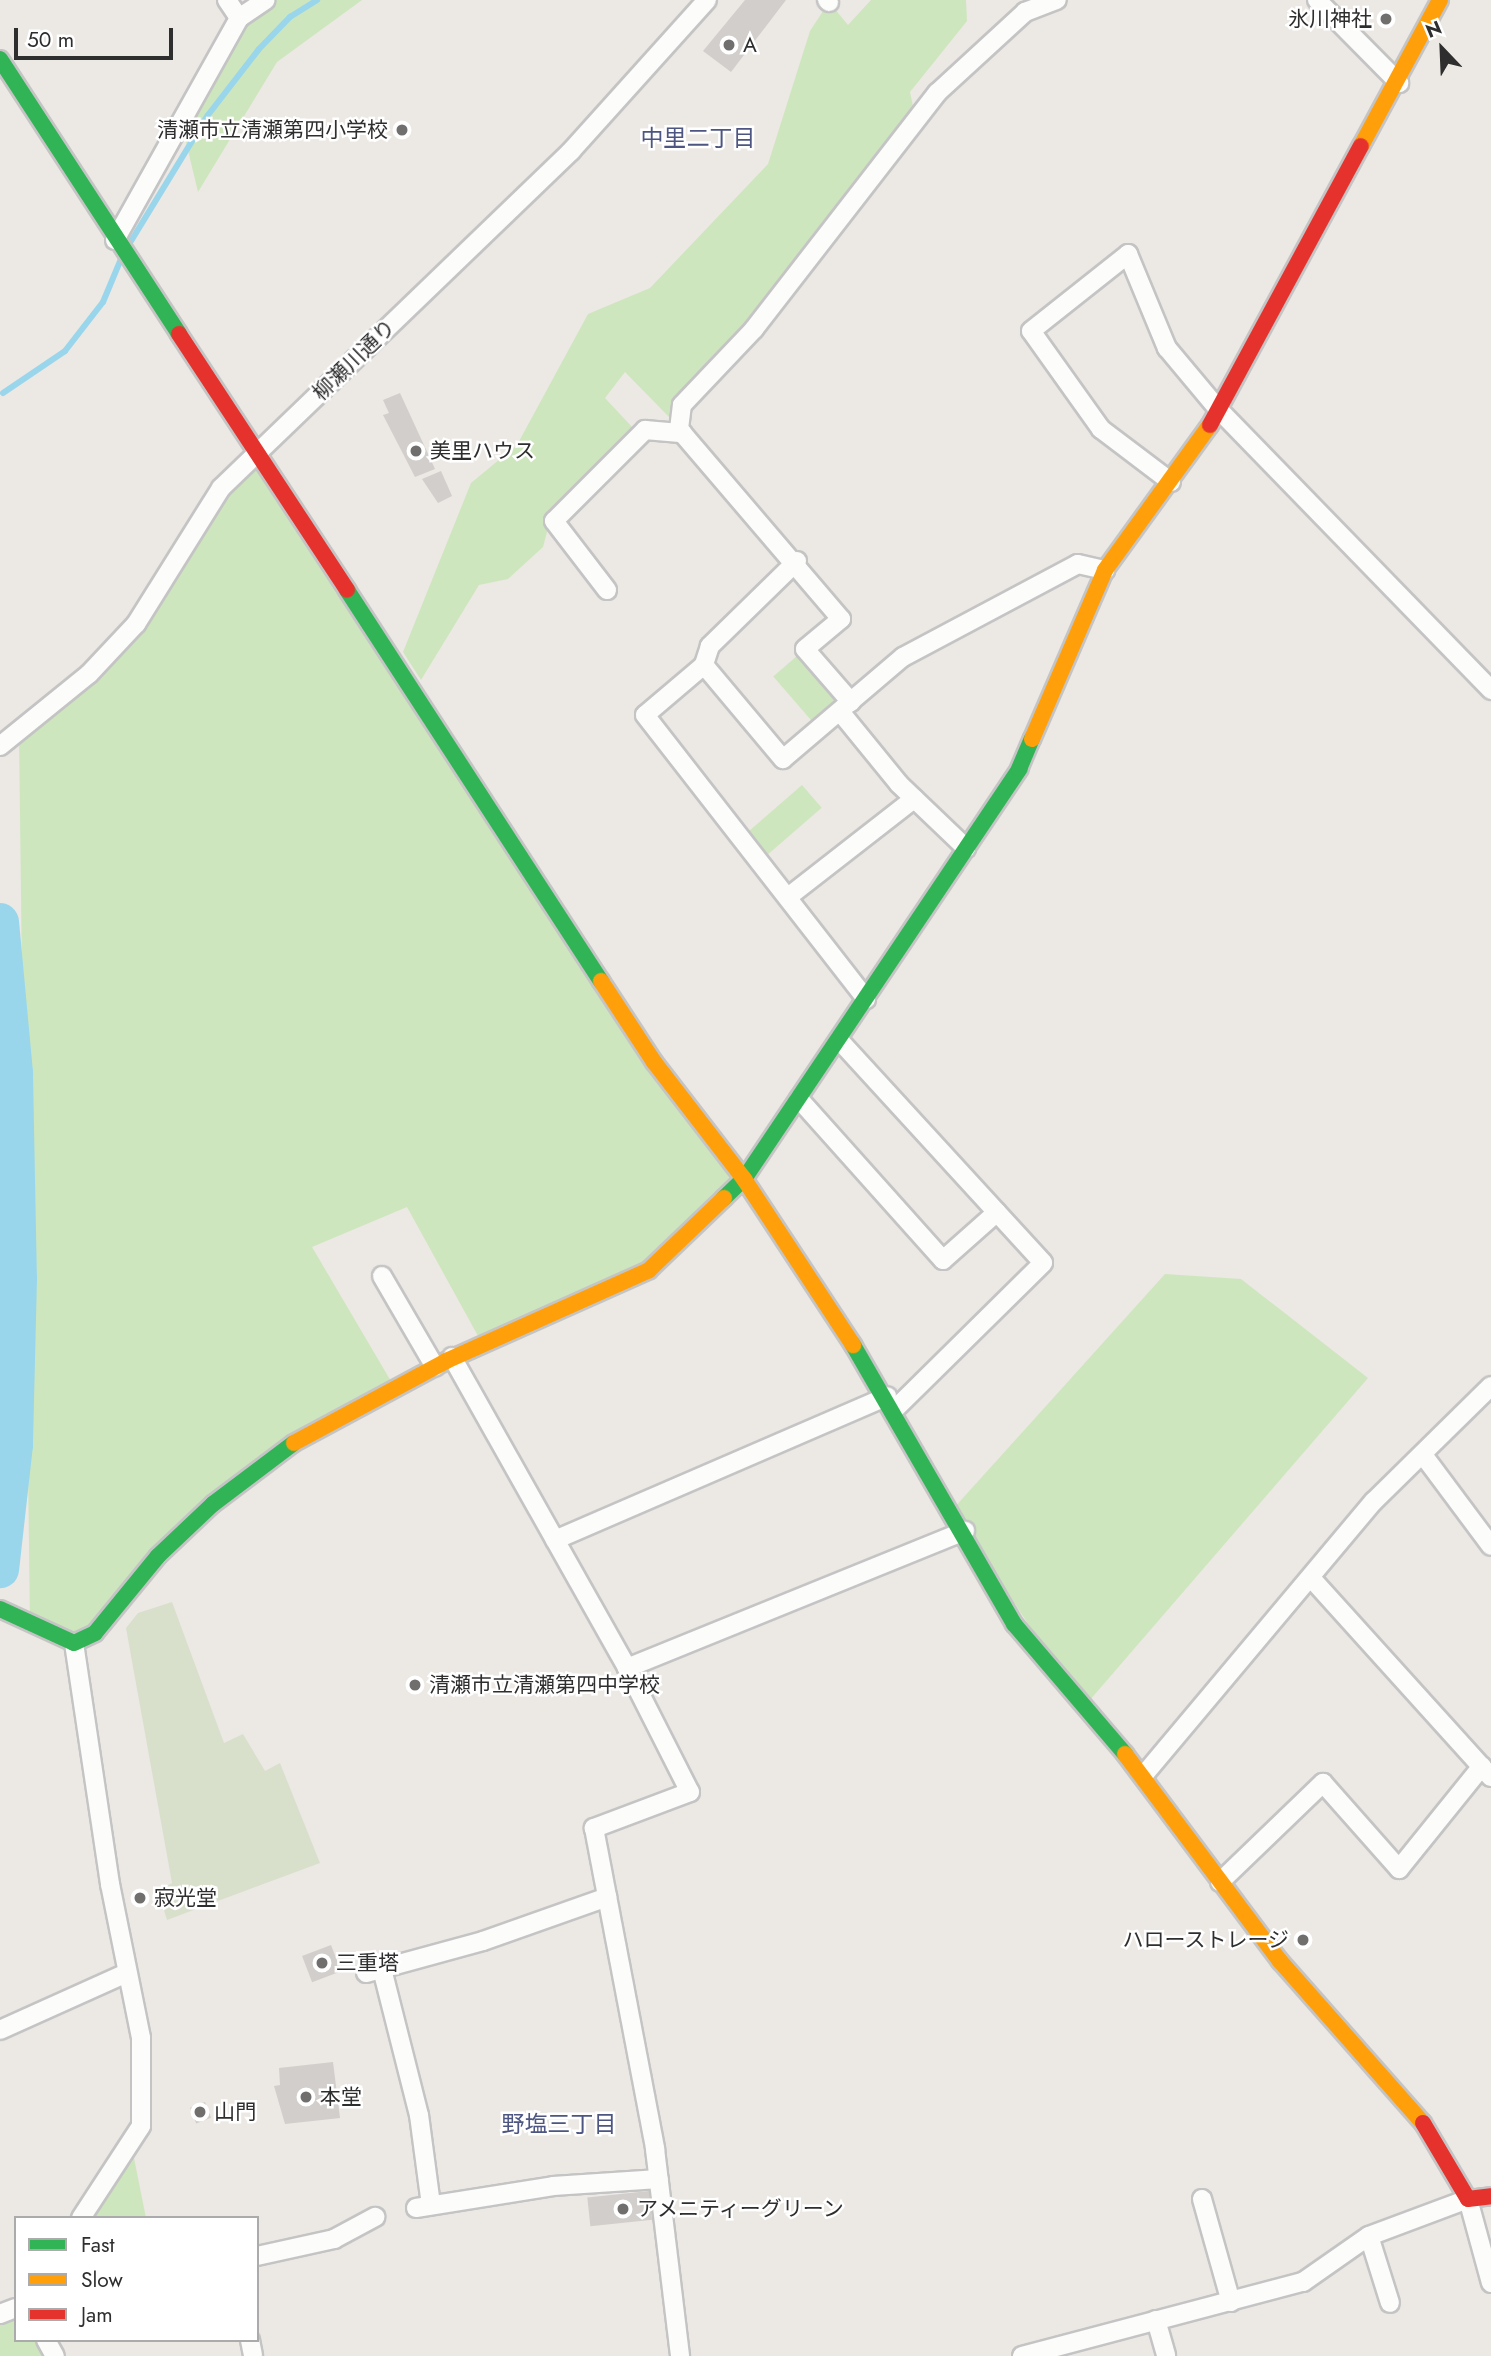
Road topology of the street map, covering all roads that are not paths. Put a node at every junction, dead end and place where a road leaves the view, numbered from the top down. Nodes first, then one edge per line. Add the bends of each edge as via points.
1 (228, 0) edge
2 (266, 0) edge
3 (707, 0) edge
4 (1058, 0) edge
5 (1317, 0) edge
6 (1440, 0) edge
7 (239, 18) junction
8 (0, 59) edge
9 (1399, 83) junction
10 (117, 244) junction
11 (1218, 409) junction
12 (683, 433) junction
13 (258, 454) junction
14 (1171, 482) junction
15 (797, 561) junction
16 (1105, 570) junction
17 (607, 590) dead end
18 (704, 665) junction
19 (1491, 690) edge
20 (847, 708) junction
21 (0, 746) edge
22 (914, 799) junction
23 (966, 848) junction
24 (788, 897) junction
25 (866, 999) junction
26 (839, 1040) junction
27 (799, 1099) junction
28 (744, 1179) junction
29 (997, 1212) junction
30 (382, 1276) dead end
31 (452, 1357) junction
32 (435, 1367) junction
33 (1491, 1386) edge
34 (891, 1402) junction
35 (1424, 1456) junction
36 (965, 1531) junction
37 (555, 1540) junction
38 (1491, 1546) edge
39 (1312, 1579) junction
40 (0, 1609) edge
41 (74, 1643) junction
42 (627, 1668) junction
43 (1487, 1772) edge
44 (1143, 1776) junction
45 (1220, 1882) junction
46 (607, 1897) junction
47 (127, 1973) junction
48 (0, 2030) edge
49 (659, 2179) junction
50 (1491, 2196) edge
51 (1202, 2199) dead end
52 (1468, 2199) junction
53 (82, 2216) edge
54 (375, 2217) dead end
55 (1369, 2236) junction
56 (259, 2256) edge
57 (1491, 2283) edge
58 (1230, 2302) junction
59 (1390, 2303) dead end
60 (1156, 2320) junction
61 (680, 2356) edge
62 (1022, 2356) edge
63 (1166, 2356) edge

1 - 7 street
2 - 7 street
3 - 13 street, 柳瀬川通り via 570,151
4 - 12 street via 1025,12 937,93 754,329 682,405
5 - 9 street
6 - 9 street
7 - 10 street
8 - 10 street
9 - 11 street
10 - 13 street
11 - 14 street
11 - 14 street via 1167,348 1128,254 1031,331 1101,429
11 - 19 street
12 - 15 street via 717,478
12 - 17 street via 645,430 554,522
13 - 21 street, 柳瀬川通り via 221,488 136,624 89,674
13 - 28 street via 654,1062
14 - 16 street
15 - 18 street via 710,646
15 - 20 street via 841,619 805,649
16 - 20 street via 1078,564 1014,596 903,657
16 - 23 street via 1019,769
18 - 20 street via 783,759
18 - 24 street via 645,715
20 - 22 street
22 - 23 street
22 - 24 street
23 - 25 street
24 - 25 street
25 - 26 street
26 - 27 street
26 - 29 street
27 - 28 street
27 - 29 street via 943,1260
28 - 31 street via 649,1270 567,1311
28 - 34 street
29 - 34 street via 1043,1263
30 - 32 street
31 - 32 street
31 - 37 street
32 - 41 street via 299,1440 213,1504 158,1556 118,1611
33 - 35 street
34 - 36 street
34 - 37 street
35 - 38 street
35 - 39 street via 1374,1501
36 - 42 street
36 - 44 street via 1014,1624
37 - 42 street
39 - 43 street
39 - 44 street
40 - 41 street
41 - 47 street
42 - 46 street via 690,1792 594,1828
43 - 45 street via 1398,1869 1323,1783
44 - 45 street
45 - 52 street via 1307,1993 1420,2120
46 - 49 street
46 - 49 street via 374,1971 419,2115 424,2207 553,2186
47 - 48 street
47 - 53 street via 141,2038 141,2126
49 - 61 street
50 - 52 street
51 - 58 street
52 - 55 street
52 - 57 street
54 - 56 street via 334,2239
55 - 58 street via 1303,2282
55 - 59 street
58 - 60 street
60 - 62 street
60 - 63 street

